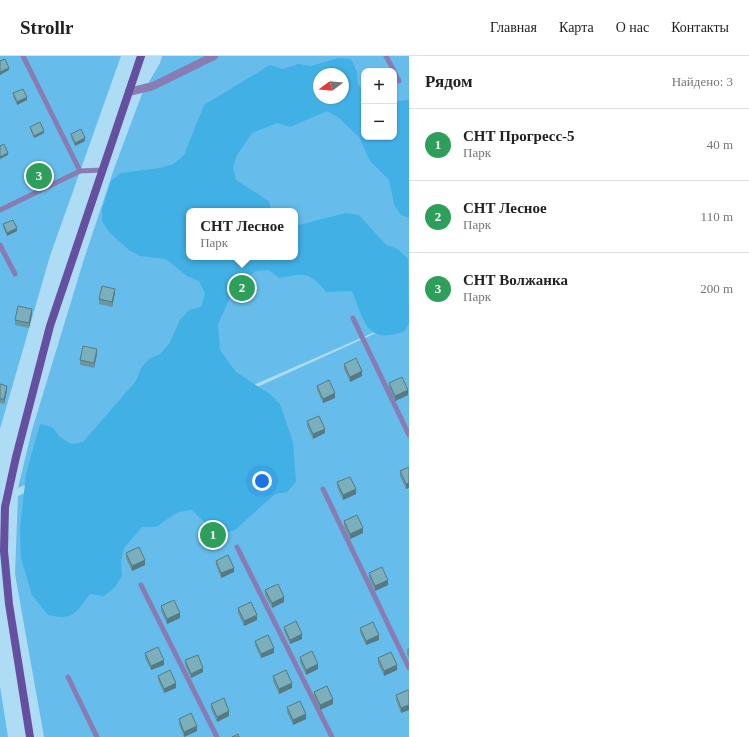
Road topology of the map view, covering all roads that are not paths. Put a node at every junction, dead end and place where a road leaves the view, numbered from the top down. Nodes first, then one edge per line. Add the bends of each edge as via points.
1 (23, 56) edge
2 (140, 56) edge
3 (214, 56) edge
4 (386, 56) edge
5 (392, 68) edge
6 (397, 77) edge
7 (399, 81) dead end
8 (129, 92) junction
9 (102, 170) junction
10 (80, 171) junction
11 (0, 210) edge
12 (0, 245) edge
13 (15, 274) dead end
14 (353, 318) dead end
15 (409, 435) edge
16 (322, 489) dead end
17 (237, 547) dead end
18 (141, 585) dead end
19 (409, 668) edge
20 (68, 677) dead end
21 (30, 737) edge
22 (97, 737) edge
23 (217, 737) edge
24 (332, 737) edge

1 - 10 lane
2 - 8 street
3 - 8 street via 154,86
4 - 5 lane
6 - 7 lane
8 - 9 street
9 - 10 lane
9 - 21 street via 50,326 16,457 6,507 4,551 8,604
10 - 11 lane
12 - 13 lane
14 - 15 lane
16 - 19 lane
17 - 24 lane
18 - 23 lane
20 - 22 lane

